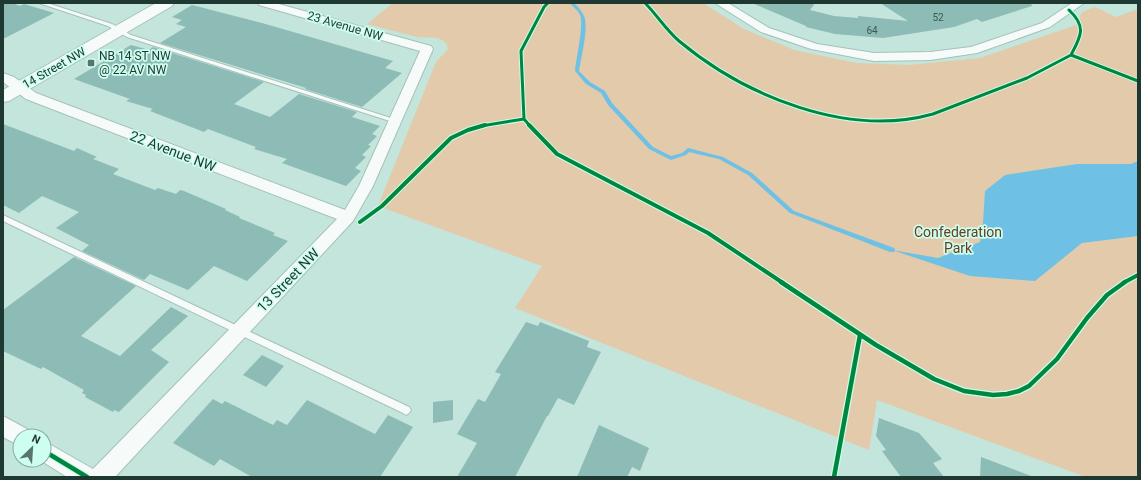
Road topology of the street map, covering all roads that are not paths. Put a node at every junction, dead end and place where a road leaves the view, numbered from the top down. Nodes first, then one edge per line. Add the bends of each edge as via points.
1 (42, 3) edge
2 (167, 3) edge
3 (263, 3) edge
4 (720, 3) edge
5 (1079, 3) edge
6 (119, 30) junction
7 (427, 49) joint
8 (3, 77) edge
9 (20, 88) junction
10 (3, 97) edge
11 (395, 121) junction
12 (348, 217) junction
13 (3, 218) edge
14 (239, 331) junction
15 (406, 410) dead end
16 (3, 426) edge
17 (12, 431) edge
18 (52, 456) edge
19 (87, 477) edge
20 (100, 477) edge

1 - 6 lane
2 - 6 main road, 14 Street NW
3 - 7 street, 23 Avenue NW
4 - 5 street via 765,30 815,47 874,57 930,56 973,50 1046,25
6 - 9 main road, 14 Street NW
6 - 11 lane via 129,36
7 - 11 street, 13 Street NW
8 - 9 street, 22 Avenue NW
9 - 10 main road, 14 Street NW
9 - 12 street, 22 Avenue NW via 31,96
11 - 12 street, 13 Street NW via 366,186
12 - 14 street, 13 Street NW
13 - 14 lane
14 - 15 lane
14 - 20 street, 13 Street NW
16 - 17 street
18 - 19 street

